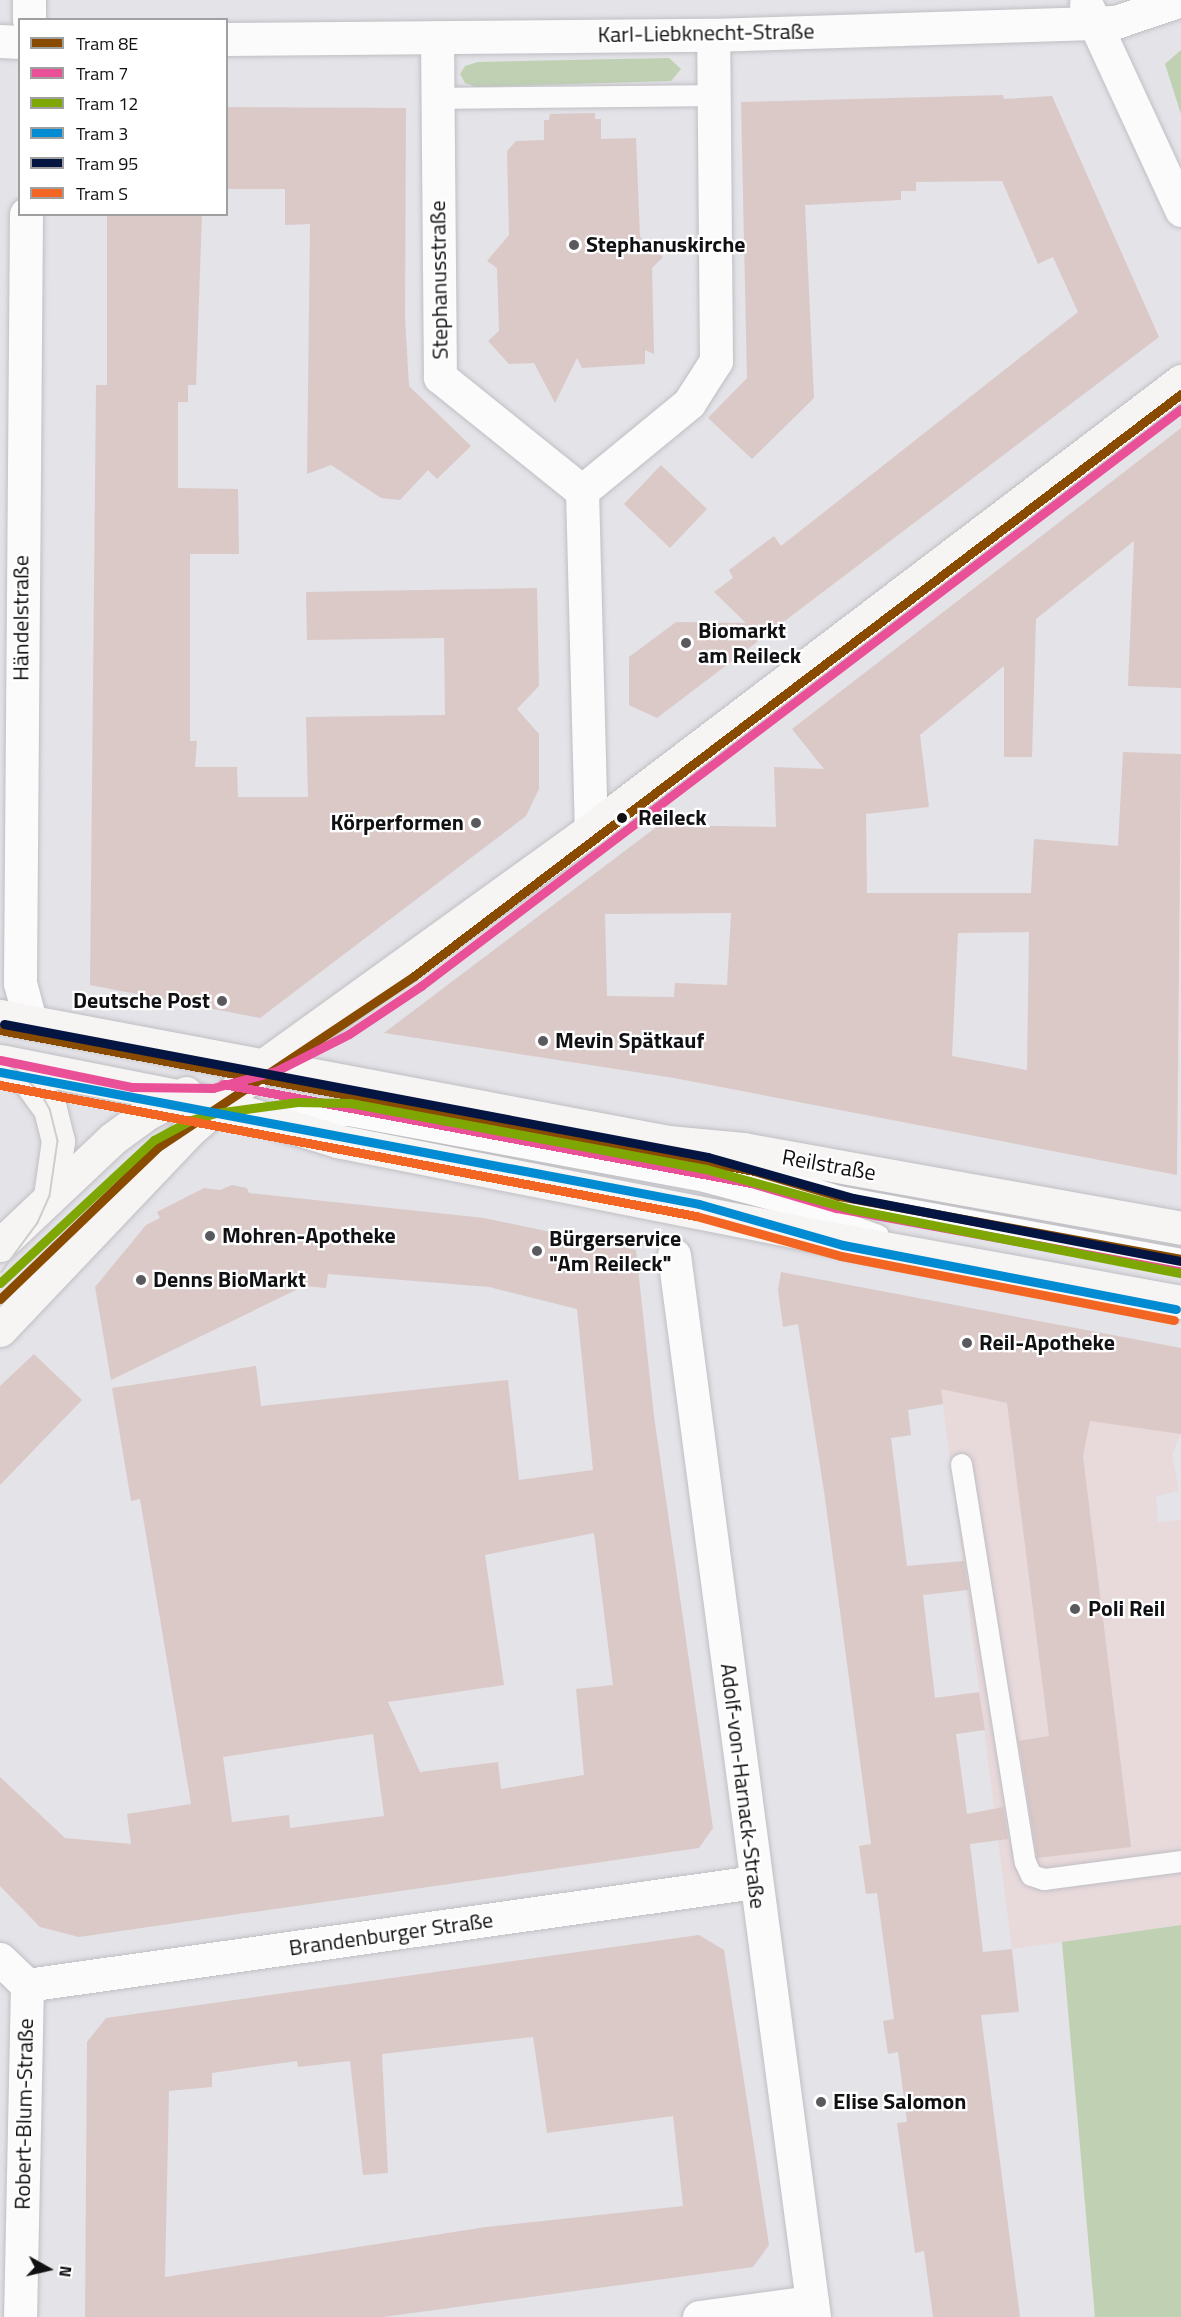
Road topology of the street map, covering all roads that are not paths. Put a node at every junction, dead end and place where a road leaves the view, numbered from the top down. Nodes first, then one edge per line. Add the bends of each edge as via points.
1 (29, 0) edge
2 (1181, 0) edge
3 (1089, 11) edge
4 (29, 18) edge
5 (713, 35) junction
6 (437, 37) junction
7 (228, 39) edge
8 (0, 41) edge
9 (18, 42) edge
10 (713, 95) junction
11 (436, 98) junction
12 (1181, 210) edge
13 (26, 216) edge
14 (1181, 381) edge
15 (582, 491) junction
16 (591, 829) junction
17 (15, 1018) edge
18 (1, 1061) edge
19 (264, 1065) junction
20 (179, 1096) junction
21 (217, 1104) junction
22 (668, 1142) junction
23 (50, 1196) junction
24 (1181, 1228) edge
25 (0, 1245) edge
26 (674, 1255) dead end
27 (1181, 1259) edge
28 (1181, 1302) edge
29 (0, 1330) edge
30 (961, 1464) dead end
31 (1181, 1861) edge
32 (754, 1882) junction
33 (0, 1959) edge
34 (27, 1985) junction
35 (813, 2309) edge
36 (20, 2317) edge
37 (699, 2317) edge

1 - 4 street
2 - 3 street, Karl-Liebknecht-Straße via 1116,22
3 - 5 street, Karl-Liebknecht-Straße
3 - 12 street
5 - 6 street, Karl-Liebknecht-Straße
5 - 10 street
6 - 7 street, Karl-Liebknecht-Straße
6 - 11 street, Stephanusstraße
8 - 9 street
10 - 11 lane
10 - 15 street via 716,361 689,403
11 - 15 street, Stephanusstraße via 440,377
13 - 17 street, Händelstraße via 20,983
14 - 16 street
15 - 16 street
16 - 19 street
17 - 19 street, Reilstraße
18 - 20 street
18 - 23 street via 29,1080 50,1109 57,1141
19 - 20 street
19 - 21 street
19 - 22 street, Reilstraße
20 - 21 street
20 - 23 street via 112,1139
21 - 28 street via 337,1141 949,1261
21 - 29 street
22 - 24 street, Reilstraße via 743,1149
22 - 27 lane via 838,1196
23 - 25 street
26 - 32 street, Adolf-von-Harnack-Straße
30 - 31 lane via 1025,1862 1031,1875 1044,1879
32 - 34 street, Brandenburger Straße
32 - 35 street, Adolf-von-Harnack-Straße
33 - 34 street, Robert-Blum-Straße
34 - 36 street, Robert-Blum-Straße
35 - 37 street

